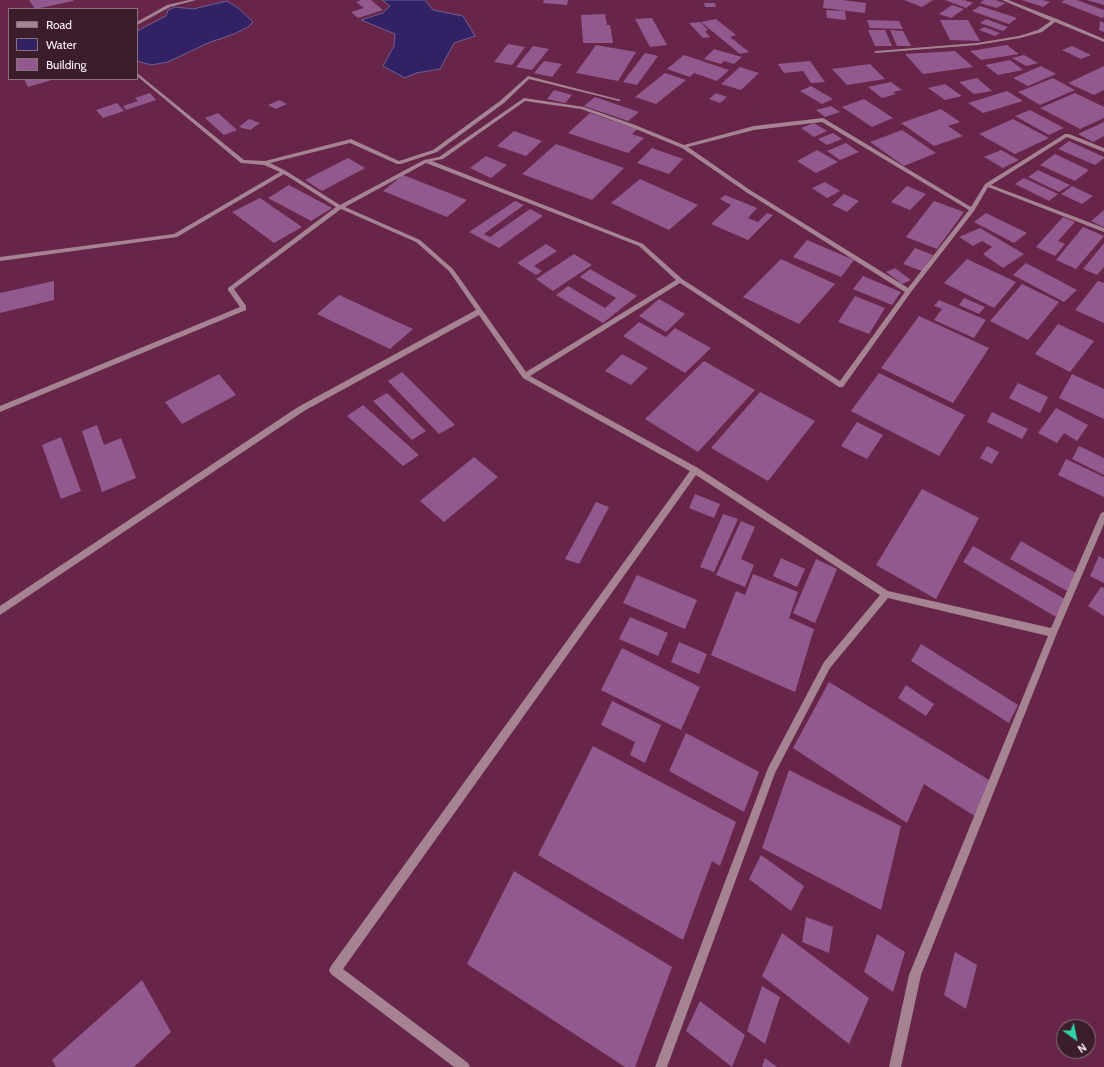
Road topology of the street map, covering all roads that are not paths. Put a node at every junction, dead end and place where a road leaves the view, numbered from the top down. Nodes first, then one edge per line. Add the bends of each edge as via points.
1 (194, 0) edge
2 (1004, 0) edge
3 (1055, 20) junction
4 (138, 23) edge
5 (1104, 41) edge
6 (876, 52) dead end
7 (138, 75) edge
8 (619, 100) dead end
9 (684, 147) junction
10 (1104, 150) edge
11 (426, 161) junction
12 (265, 163) junction
13 (284, 172) junction
14 (987, 185) junction
15 (340, 207) junction
16 (972, 210) junction
17 (1104, 230) edge
18 (0, 259) edge
19 (680, 280) junction
20 (909, 291) junction
21 (480, 311) junction
22 (525, 376) junction
23 (0, 409) edge
24 (695, 470) junction
25 (1104, 515) edge
26 (886, 594) junction
27 (0, 611) edge
28 (1053, 633) junction
29 (464, 1067) edge
30 (661, 1067) edge
31 (895, 1067) edge

1 - 4 street via 169,6
2 - 3 street
3 - 5 street
3 - 6 street via 1040,31 1020,38
7 - 12 street via 243,162
8 - 12 street via 528,77 502,102 435,151 399,163 351,141
9 - 11 street via 582,108 524,98 441,158
9 - 16 street via 754,128 823,120
9 - 20 street via 748,191
10 - 14 street via 1067,135
11 - 15 street
11 - 19 street via 641,245
12 - 13 street
13 - 15 street
13 - 18 street via 175,236
14 - 16 street
14 - 17 street
15 - 21 street via 418,241 451,270
15 - 23 street via 230,289 244,308
16 - 20 street
19 - 20 street via 841,385
19 - 22 street
21 - 22 street
21 - 27 street via 301,409
22 - 24 street
24 - 26 street
24 - 29 street via 335,970
25 - 28 street
26 - 28 street
26 - 30 street via 827,665 771,771
28 - 31 street via 915,975

